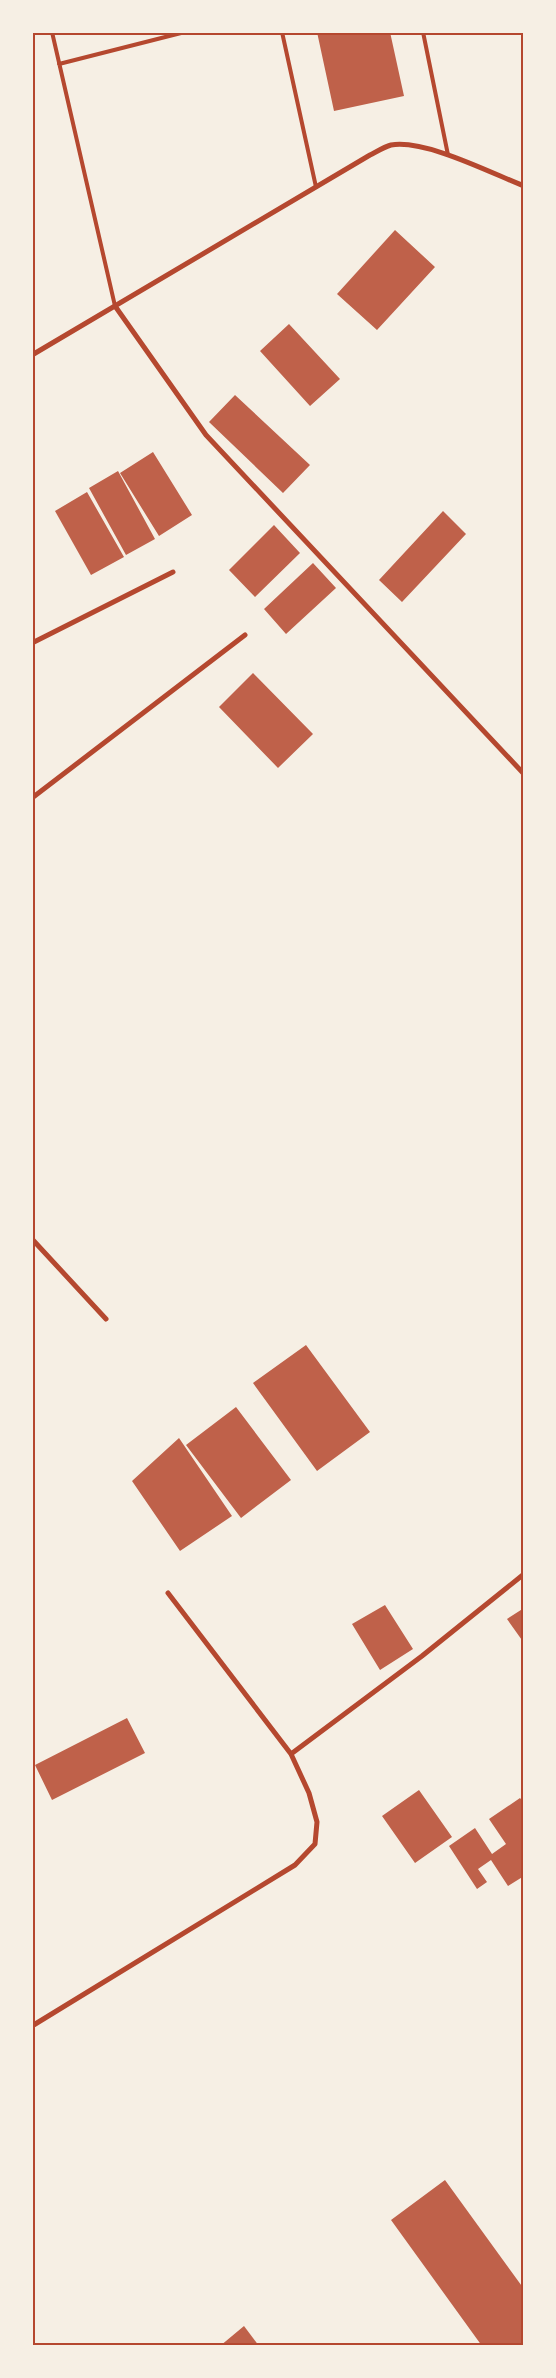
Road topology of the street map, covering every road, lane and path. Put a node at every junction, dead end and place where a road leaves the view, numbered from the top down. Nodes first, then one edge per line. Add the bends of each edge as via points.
1 (52, 32) edge
2 (185, 32) edge
3 (282, 32) edge
4 (423, 32) edge
5 (59, 64) junction
6 (448, 156) junction
7 (524, 186) edge
8 (316, 187) junction
9 (115, 306) junction
10 (32, 355) edge
11 (173, 572) dead end
12 (245, 635) dead end
13 (32, 643) edge
14 (524, 774) edge
15 (32, 798) edge
16 (32, 1239) edge
17 (106, 1320) dead end
18 (524, 1574) edge
19 (168, 1593) dead end
20 (291, 1754) junction
21 (32, 2026) edge

1 - 5 lane
2 - 5 lane
3 - 8 lane
4 - 6 lane
5 - 9 lane
6 - 7 street
6 - 8 street via 416,146 391,145
8 - 9 street
9 - 10 street
9 - 14 street via 206,435
11 - 13 street
12 - 15 street
16 - 17 street
18 - 20 street via 422,1656
19 - 20 street
20 - 21 street via 309,1793 317,1822 316,1844 295,1866

